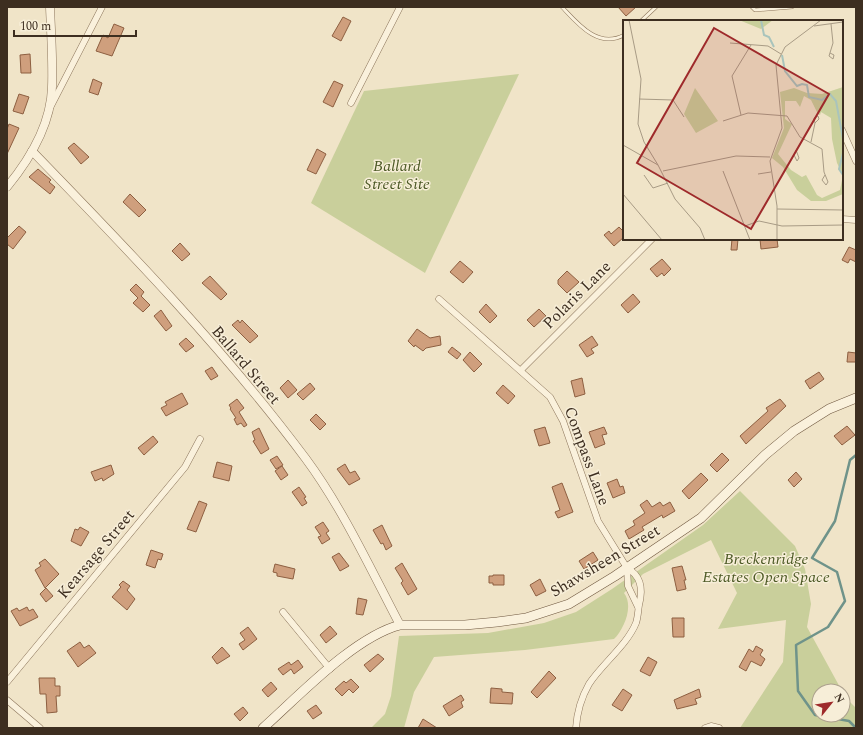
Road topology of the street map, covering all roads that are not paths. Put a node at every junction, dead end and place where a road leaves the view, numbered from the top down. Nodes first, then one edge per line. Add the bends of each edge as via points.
1 (50, 7) edge
2 (102, 7) edge
3 (400, 7) edge
4 (562, 7) edge
5 (656, 7) edge
6 (752, 7) edge
7 (792, 7) edge
8 (641, 20) edge
9 (623, 34) edge
10 (351, 103) dead end
11 (48, 111) junction
12 (843, 132) edge
13 (32, 151) junction
14 (856, 161) edge
15 (7, 187) edge
16 (843, 219) edge
17 (856, 220) edge
18 (651, 240) edge
19 (439, 299) dead end
20 (521, 370) junction
21 (856, 398) edge
22 (200, 439) dead end
23 (627, 568) junction
24 (638, 607) junction
25 (283, 612) dead end
26 (400, 625) junction
27 (330, 668) junction
28 (7, 682) edge
29 (7, 700) edge
30 (40, 728) edge
31 (263, 728) edge
32 (576, 728) edge
33 (705, 728) edge
34 (719, 728) edge

1 - 11 street via 52,87
2 - 11 street
3 - 10 street
4 - 9 lane via 595,37 612,39
5 - 8 lane
6 - 7 lane via 755,10
11 - 13 street
12 - 14 street
13 - 15 street
13 - 26 street, Ballard Street via 112,234 232,366 306,460 331,498
16 - 17 street
18 - 20 street, Polaris Lane
19 - 20 street, Compass Lane
20 - 23 street, Compass Lane via 558,408 598,522
21 - 23 main road, Shawsheen Street via 829,409 794,430 701,518
22 - 28 street, Kearsage Street via 185,467
23 - 24 street via 628,586
23 - 24 street, Compass Lane via 636,574 639,580 642,595
23 - 26 main road, Shawsheen Street via 569,604 526,618 465,625
24 - 32 street, Compass Lane via 634,628 586,690 578,711
25 - 27 street
26 - 27 main road, Shawsheen Street via 377,634
27 - 31 main road, Shawsheen Street
29 - 30 street
33 - 34 street

